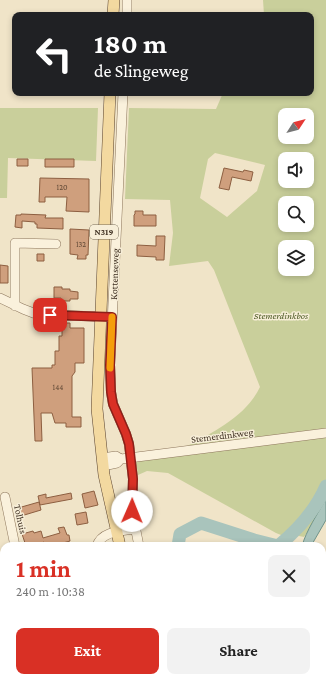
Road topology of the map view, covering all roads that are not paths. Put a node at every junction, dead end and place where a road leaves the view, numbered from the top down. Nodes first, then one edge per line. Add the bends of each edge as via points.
1 (114, 0) edge
2 (127, 0) edge
3 (113, 12) edge
4 (127, 12) edge
5 (110, 96) edge
6 (123, 96) edge
7 (106, 176) junction
8 (119, 177) junction
9 (56, 244) dead end
10 (0, 298) edge
11 (15, 306) junction
12 (100, 317) junction
13 (112, 317) junction
14 (326, 433) edge
15 (131, 458) junction
16 (106, 462) junction
17 (5, 497) dead end
18 (125, 531) junction
19 (14, 542) edge
20 (98, 542) edge
21 (121, 542) edge
22 (127, 542) edge
23 (135, 542) edge

1 - 3 main road
2 - 4 street
5 - 7 main road, Kottenseweg / N319
6 - 8 street, Kottenseweg
7 - 8 street
7 - 12 main road, Kottenseweg / N319
8 - 13 street, Kottenseweg
9 - 11 street via 15,243
10 - 11 street
11 - 12 street via 36,314
12 - 13 street
12 - 16 main road, Kottenseweg / N319 via 99,371
13 - 15 street, Kottenseweg via 111,392 116,413 126,434
14 - 15 street, Stemerdinkweg
15 - 16 street, Stemerdinkweg via 121,459 117,463
15 - 18 street, Kottenseweg via 131,506
16 - 18 main road, Kottenseweg / N319
17 - 19 street, Tolhuis
18 - 20 street via 102,537
18 - 21 main road, Kottenseweg / N319
18 - 22 main road, Kottenseweg / N319
18 - 23 street, Kottenseweg

